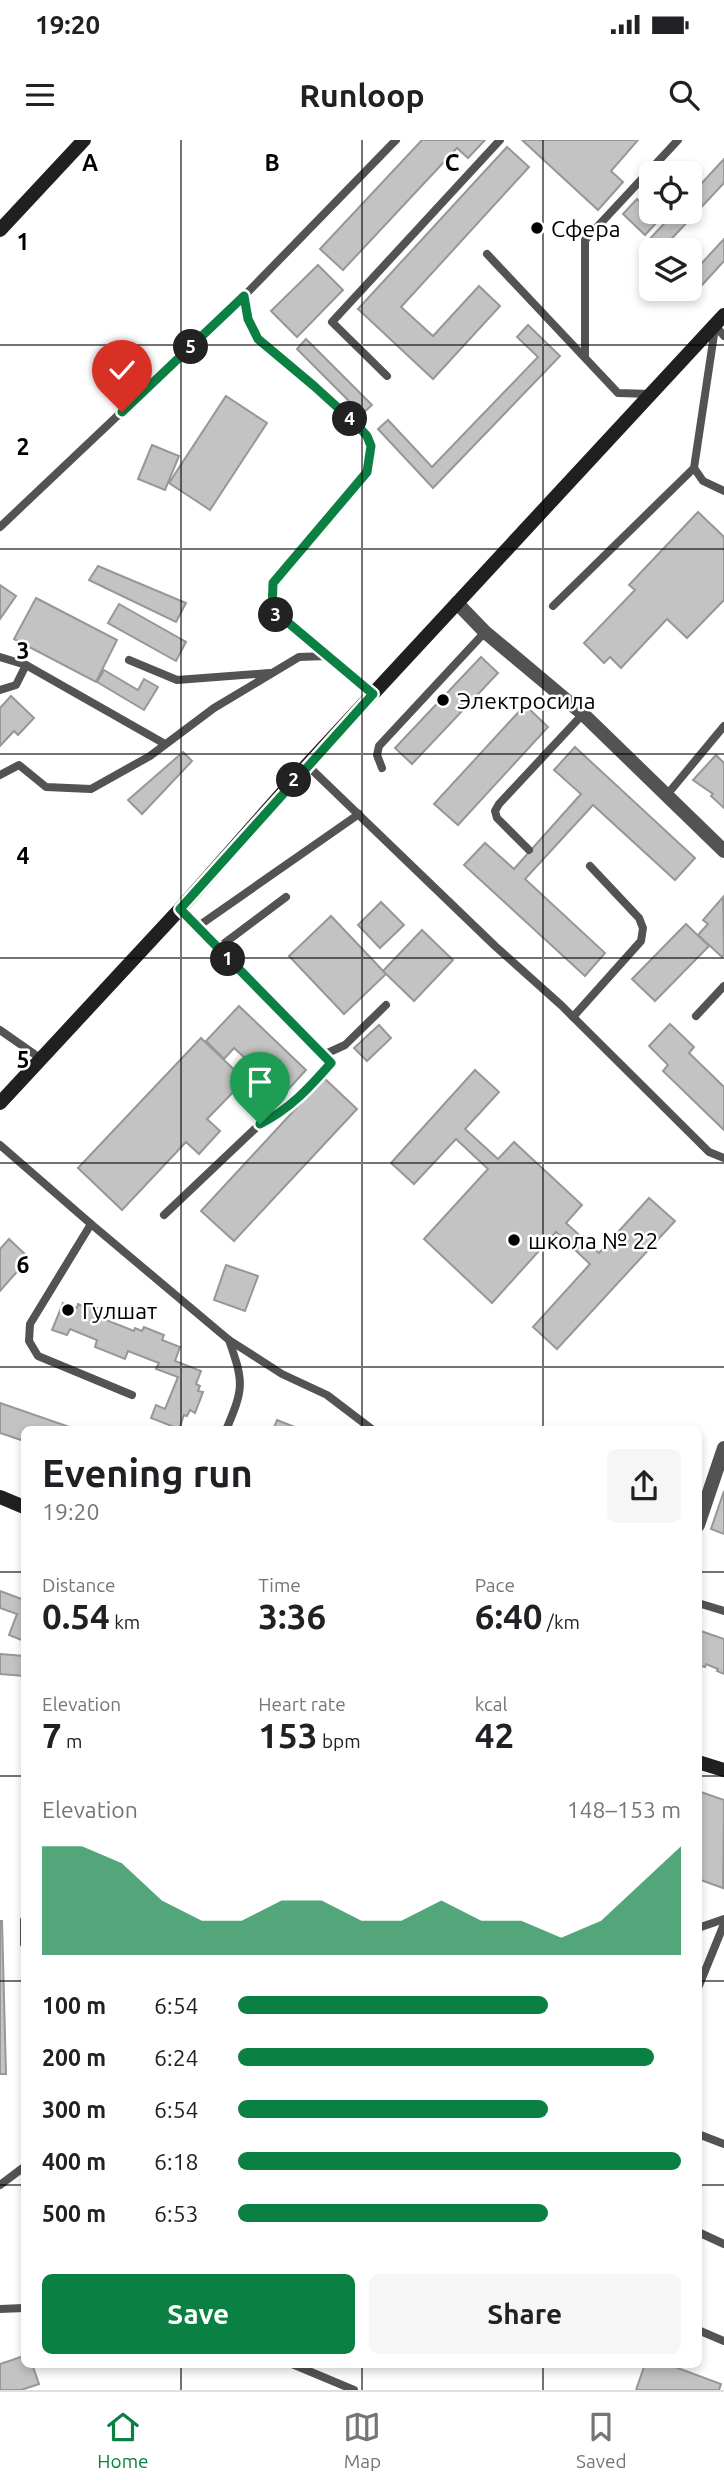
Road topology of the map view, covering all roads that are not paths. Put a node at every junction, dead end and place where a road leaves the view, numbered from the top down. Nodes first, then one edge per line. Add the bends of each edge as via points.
1 (83, 140) edge
2 (396, 140) edge
3 (500, 140) edge
4 (678, 140) edge
5 (0, 230) edge
6 (487, 254) dead end
7 (244, 296) junction
8 (721, 326) edge
9 (585, 357) junction
10 (387, 376) dead end
11 (651, 394) junction
12 (694, 468) junction
13 (724, 491) edge
14 (0, 527) edge
15 (457, 603) junction
16 (553, 606) dead end
17 (485, 632) junction
18 (326, 656) junction
19 (0, 657) edge
20 (129, 660) dead end
21 (26, 665) junction
22 (272, 673) junction
23 (0, 690) edge
24 (373, 694) junction
25 (583, 713) junction
26 (724, 726) edge
27 (165, 744) junction
28 (307, 765) junction
29 (382, 768) dead end
30 (0, 775) edge
31 (666, 796) junction
32 (359, 814) junction
33 (529, 850) dead end
34 (724, 851) edge
35 (590, 866) dead end
36 (285, 897) dead end
37 (180, 909) junction
38 (197, 927) junction
39 (218, 948) junction
40 (724, 986) edge
41 (386, 1005) dead end
42 (696, 1016) dead end
43 (573, 1017) junction
44 (0, 1030) edge
45 (323, 1055) junction
46 (40, 1058) junction
47 (0, 1104) edge
48 (0, 1145) edge
49 (724, 1158) edge
50 (164, 1215) dead end
51 (91, 1224) junction
52 (229, 1340) junction
53 (132, 1395) dead end
54 (228, 1426) edge
55 (368, 1426) edge
56 (724, 1448) edge
57 (0, 1497) edge
58 (21, 1506) edge
59 (702, 1513) edge
60 (702, 1604) edge
61 (724, 1611) edge
62 (702, 1763) edge
63 (724, 1770) edge
64 (724, 1922) edge
65 (702, 1927) edge
66 (702, 1978) edge
67 (702, 2136) edge
68 (724, 2144) edge
69 (21, 2169) edge
70 (0, 2185) edge
71 (702, 2234) edge
72 (724, 2244) edge
73 (21, 2308) edge
74 (0, 2309) edge
75 (702, 2332) edge
76 (724, 2342) edge
77 (302, 2368) edge
78 (354, 2390) edge

1 - 5 main road
2 - 7 lane
3 - 10 lane via 332,322
4 - 9 lane via 585,240
6 - 9 lane
7 - 14 lane
7 - 18 lane via 258,339 358,426 371,446 367,472 273,583 272,612
8 - 11 main road
8 - 12 lane
9 - 11 lane via 618,393
11 - 15 main road
12 - 13 lane via 703,481
12 - 16 lane
15 - 17 street
15 - 24 main road
17 - 25 street
17 - 29 lane via 379,746
18 - 22 lane via 299,657
18 - 24 lane
19 - 21 lane
20 - 22 lane via 177,680
21 - 23 lane via 16,685
21 - 27 lane
22 - 27 lane
24 - 28 main road
25 - 31 street
25 - 33 lane via 495,811
26 - 31 lane
27 - 30 lane via 91,789 47,787 19,765
28 - 32 lane
28 - 37 main road
31 - 34 street
32 - 38 lane
32 - 43 lane
35 - 43 lane via 639,918 643,929 641,941
36 - 39 lane
37 - 38 lane
37 - 46 main road
38 - 39 lane
39 - 45 lane
40 - 42 lane
41 - 45 lane via 345,1045
43 - 49 lane via 709,1152
44 - 46 lane
45 - 50 lane via 331,1063 309,1088 282,1113 260,1124
46 - 47 main road
48 - 51 lane
51 - 52 lane
51 - 53 lane via 30,1324 29,1341 38,1356
52 - 54 lane via 242,1385
52 - 55 lane via 282,1374 327,1395
56 - 59 street
57 - 58 main road
60 - 61 lane
62 - 63 main road
64 - 65 lane
64 - 66 lane
67 - 68 lane
69 - 70 lane
71 - 72 lane
73 - 74 lane
75 - 76 lane
77 - 78 lane

